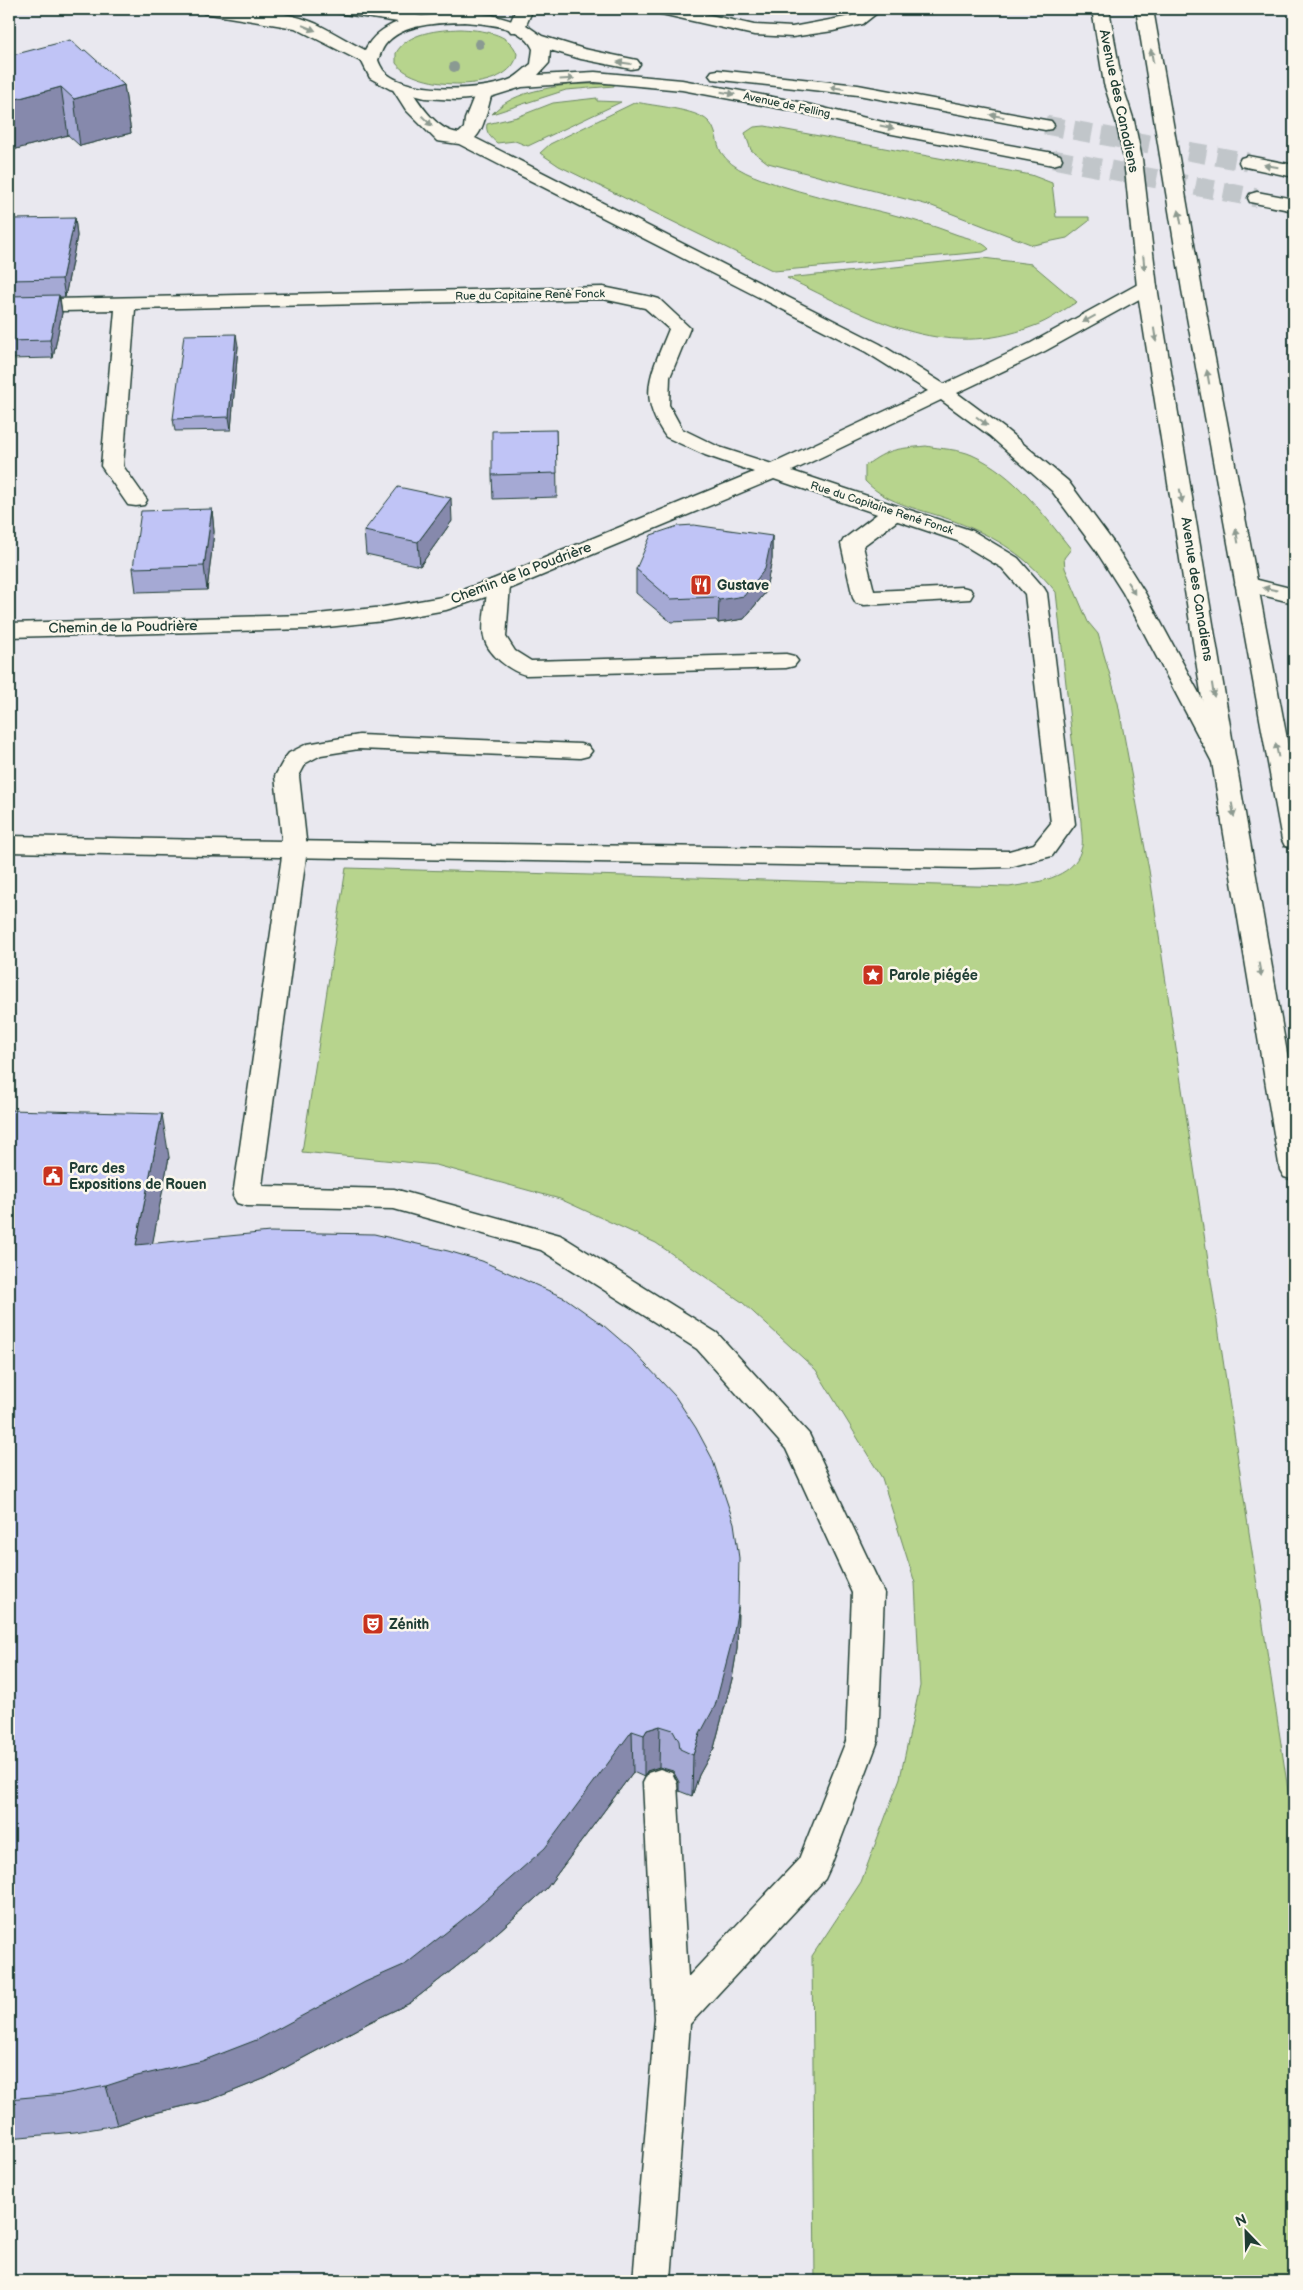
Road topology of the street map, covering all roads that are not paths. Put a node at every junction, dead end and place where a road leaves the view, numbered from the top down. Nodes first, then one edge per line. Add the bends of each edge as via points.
1 (210, 9) edge
2 (344, 9) edge
3 (524, 9) edge
4 (663, 9) edge
5 (873, 9) edge
6 (1100, 9) edge
7 (1144, 9) edge
8 (470, 13) edge
9 (423, 21) junction
10 (517, 28) junction
11 (536, 40) junction
12 (370, 59) junction
13 (518, 82) junction
14 (401, 88) junction
15 (483, 93) junction
16 (1045, 125) tunnel mouth
17 (463, 139) junction
18 (1053, 158) tunnel mouth
19 (1248, 162) tunnel mouth
20 (1294, 171) edge
21 (1257, 198) tunnel mouth
22 (1294, 205) edge
23 (1147, 287) junction
24 (125, 304) junction
25 (9, 306) edge
26 (943, 392) junction
27 (773, 472) junction
28 (136, 500) dead end
29 (893, 513) junction
30 (1246, 584) junction
31 (499, 585) junction
32 (962, 594) dead end
33 (1294, 596) edge
34 (9, 630) edge
35 (786, 661) dead end
36 (580, 751) dead end
37 (1224, 762) junction
38 (1290, 796) edge
39 (1294, 840) edge
40 (9, 844) edge
41 (295, 849) junction
42 (1294, 1170) edge
43 (660, 1783) dead end
44 (673, 2018) junction
45 (652, 2281) edge

1 -> 12 street via 299,24 334,38 350,51
2 - 9 street
3 - 10 street
4 - 5 street via 754,30 792,32 857,20
6 -> 23 street, Avenue des Canadiens via 1113,84 1133,159
30 -> 7 street
8 - 9 street, Avenue de Felling
8 - 10 street, Avenue de Felling
9 - 12 street via 384,36 373,47
10 - 11 street, Avenue de Felling
11 - 13 street via 542,59 534,71
16 -> 11 street, Avenue de Felling via 858,90 605,60
12 - 14 street via 375,72
13 - 15 street
13 -> 18 street, Avenue de Felling via 596,77 674,84
14 - 15 street via 432,94
14 -> 17 street via 412,106 443,137
15 - 17 street via 473,130
17 - 26 street via 873,348
20 -> 19 street
21 - 22 street
23 -> 26 street, Chemin de la Poudrière via 1038,347
23 -> 37 street, Avenue des Canadiens
24 - 25 street, Rue du Capitaine René Fonck
24 - 27 street, Rue du Capitaine René Fonck via 603,293 652,303 680,328 660,377 660,405 673,433 712,451
24 - 28 street via 112,466
26 - 27 street, Chemin de la Poudrière
26 -> 37 street via 997,432 1060,486 1134,593
27 - 29 street, Rue du Capitaine René Fonck
27 - 31 street, Chemin de la Poudrière
29 - 32 street via 852,544 864,598
29 - 41 street, Rue du Capitaine René Fonck via 965,536 1010,563 1036,593 1063,824 1043,850 1009,858 970,860
33 -> 30 street
38 -> 30 street
31 - 34 street, Chemin de la Poudrière via 446,603 308,622
31 - 35 street via 495,637 506,654 526,668
36 - 41 street via 359,742 316,749 297,758 287,776
37 -> 42 street, Avenue des Canadiens
38 - 39 street
40 - 41 street, Rue du Capitaine René Fonck
41 - 44 street via 248,1196 394,1199 550,1242 707,1341 798,1442 868,1593 862,1741 813,1868
43 - 44 street
44 - 45 street

